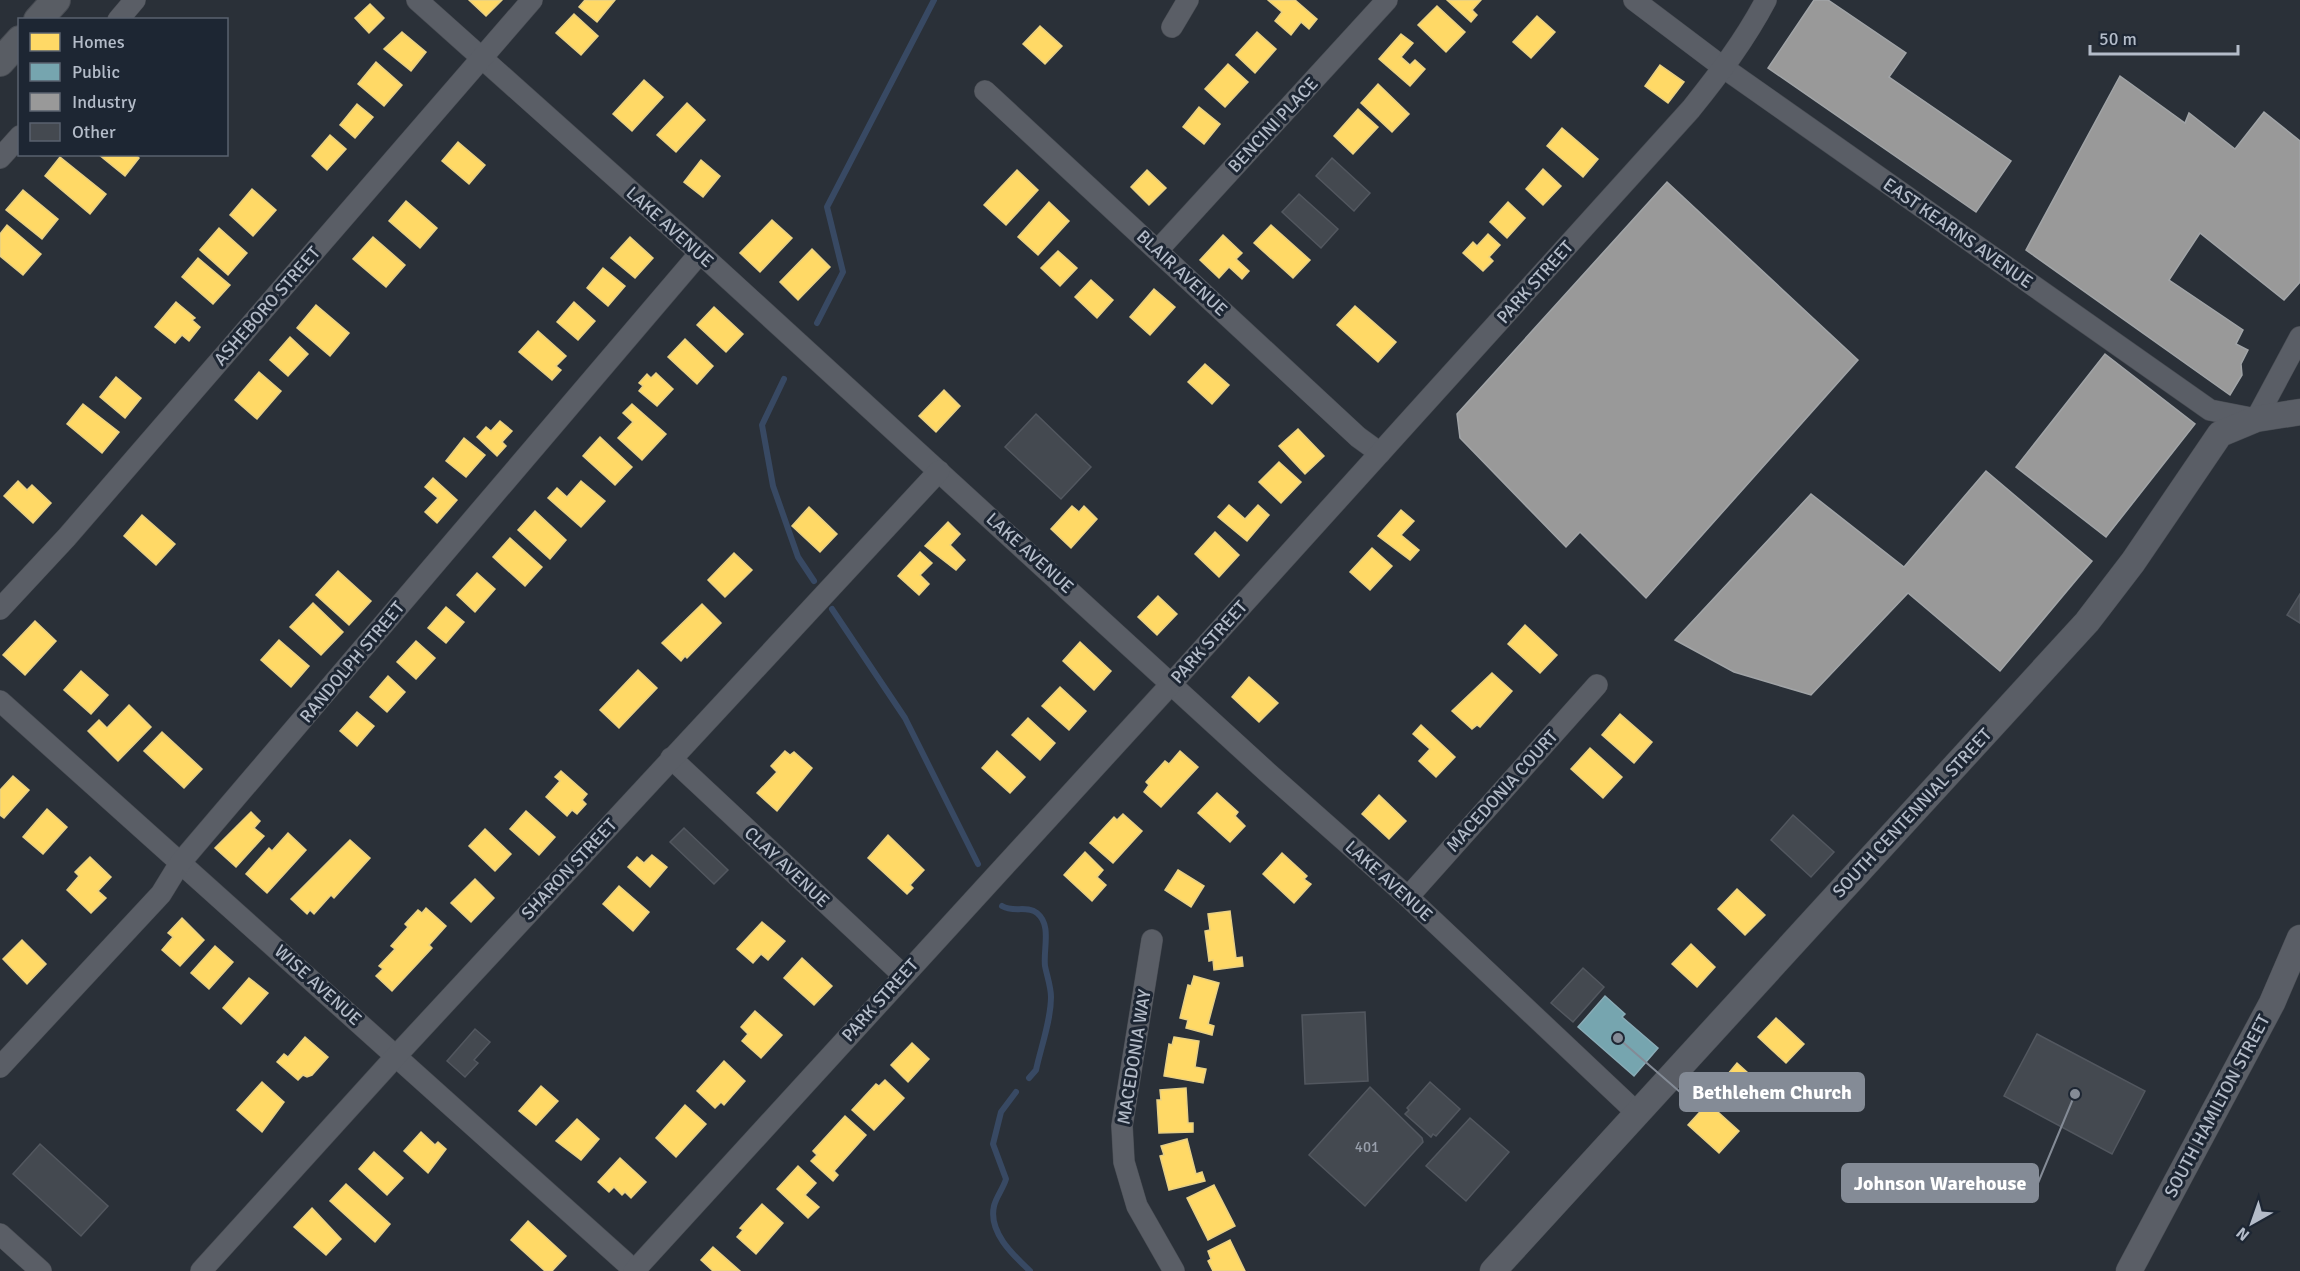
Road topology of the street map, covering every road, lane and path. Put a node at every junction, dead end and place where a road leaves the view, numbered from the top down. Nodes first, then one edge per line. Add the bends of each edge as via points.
1 (56, 0) edge
2 (135, 0) edge
3 (417, 0) edge
4 (532, 0) edge
5 (1188, 0) edge
6 (1388, 0) edge
7 (1634, 0) edge
8 (1766, 0) edge
9 (40, 18) edge
10 (120, 18) edge
11 (1172, 27) dead end
12 (18, 42) edge
13 (482, 58) junction
14 (0, 62) edge
15 (1724, 69) junction
16 (985, 90) dead end
17 (18, 137) edge
18 (0, 158) edge
19 (1158, 250) junction
20 (700, 253) junction
21 (2300, 337) edge
22 (2300, 412) edge
23 (2256, 419) junction
24 (1380, 453) junction
25 (939, 471) junction
26 (0, 609) edge
27 (1172, 683) junction
28 (1597, 685) dead end
29 (0, 701) edge
30 (671, 758) junction
31 (180, 863) junction
32 (1408, 897) junction
33 (2300, 938) edge
34 (1152, 940) dead end
35 (903, 975) junction
36 (397, 1055) junction
37 (0, 1066) edge
38 (1637, 1113) junction
39 (0, 1234) edge
40 (41, 1271) edge
41 (201, 1271) edge
42 (634, 1271) edge
43 (1174, 1271) edge
44 (1493, 1271) edge
45 (2129, 1271) edge

1 - 9 main road
2 - 10 street
3 - 13 street, LAKE AVENUE
4 - 13 street, ASHEBORO STREET
5 - 11 street
6 - 19 street, BENCINI PLACE
7 - 15 street, EAST KEARNS AVENUE
8 - 15 street, PARK STREET
12 - 14 main road
13 - 20 street, LAKE AVENUE
13 - 26 street, ASHEBORO STREET via 67,537
15 - 23 street, EAST KEARNS AVENUE via 2210,410
15 - 24 street, PARK STREET
16 - 19 street, BLAIR AVENUE
17 - 18 street
19 - 24 street, BLAIR AVENUE via 1358,437
20 - 25 street, LAKE AVENUE
20 - 31 street, RANDOLPH STREET
21 - 23 street
22 - 23 street, EAST KEARNS AVENUE
23 - 38 street, SOUTH CENTENNIAL STREET via 2220,434 2087,622
24 - 27 street, PARK STREET
25 - 27 street, LAKE AVENUE
25 - 30 street, SHARON STREET
27 - 32 street, LAKE AVENUE
27 - 35 street, PARK STREET
28 - 32 street, MACEDONIA COURT
29 - 31 street, WISE AVENUE
30 - 35 street, CLAY AVENUE
30 - 36 street, SHARON STREET
31 - 36 street, WISE AVENUE
31 - 37 street, RANDOLPH STREET via 161,894
32 - 38 street, LAKE AVENUE
33 - 45 street, SOUTH HAMILTON STREET via 2272,1003
34 - 43 street, MACEDONIA WAY via 1122,1126 1124,1162 1137,1206
35 - 42 street, PARK STREET
36 - 41 street, SHARON STREET
36 - 42 street, WISE AVENUE
38 - 44 street, SOUTH CENTENNIAL STREET
39 - 40 street

